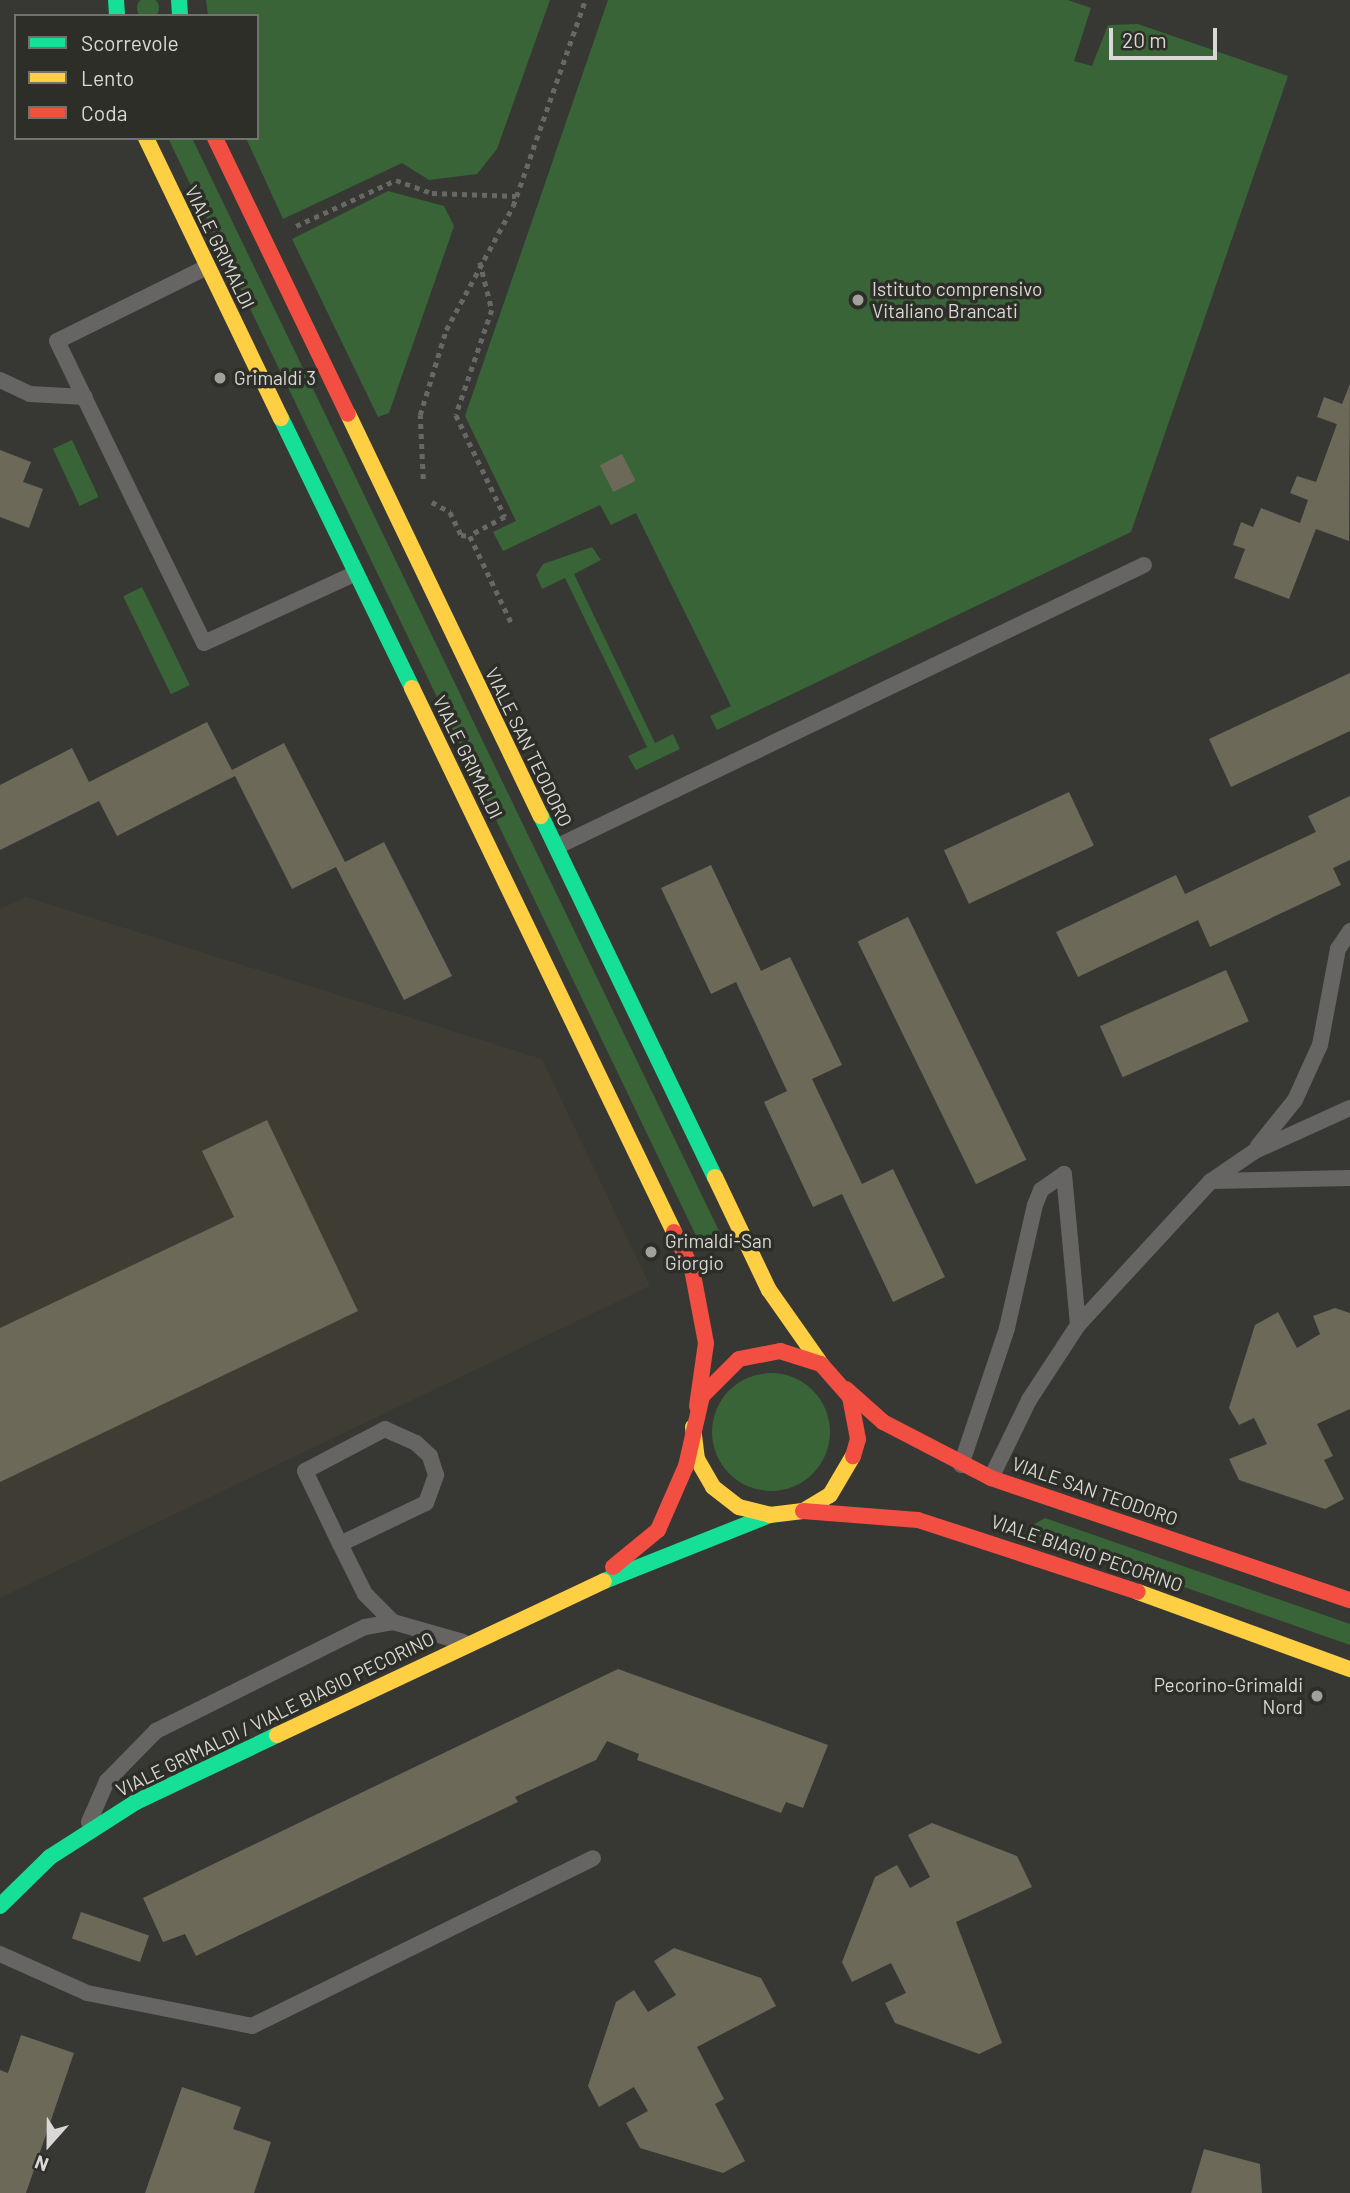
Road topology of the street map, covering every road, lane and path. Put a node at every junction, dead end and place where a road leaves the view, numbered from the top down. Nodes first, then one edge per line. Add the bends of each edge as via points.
1 (585, 0) edge
2 (147, 140) edge
3 (216, 140) edge
4 (516, 196) junction
5 (263, 240) junction
6 (480, 262) junction
7 (207, 267) junction
8 (0, 380) edge
9 (85, 397) junction
10 (429, 501) junction
11 (436, 519) dead end
12 (470, 536) junction
13 (1144, 565) dead end
14 (356, 573) junction
15 (513, 626) dead end
16 (554, 848) junction
17 (1350, 931) edge
18 (1350, 1108) edge
19 (1255, 1151) junction
20 (1350, 1178) edge
21 (1211, 1181) junction
22 (1078, 1325) junction
23 (821, 1364) junction
24 (845, 1388) junction
25 (697, 1406) junction
26 (693, 1427) junction
27 (961, 1465) junction
28 (991, 1478) junction
29 (803, 1511) junction
30 (770, 1516) junction
31 (341, 1544) junction
32 (586, 1588) junction
33 (1350, 1600) edge
34 (393, 1622) junction
35 (469, 1644) junction
36 (1350, 1669) edge
37 (85, 1832) junction
38 (593, 1858) dead end
39 (0, 1906) edge
40 (0, 1954) edge

1 - 4 path
2 - 7 main road, VIALE GRIMALDI
3 - 5 main road, VIALE SAN TEODORO
4 - 5 path via 432,193 396,180
4 - 6 path
5 - 16 main road, VIALE SAN TEODORO
6 - 10 path via 456,304 419,415 419,456
6 - 12 path via 492,310 456,415 505,517
7 - 9 lane via 57,341
7 - 14 main road, VIALE GRIMALDI
8 - 9 lane via 30,394
9 - 14 lane via 204,643
10 - 11 path
10 - 12 path via 444,507 461,535
12 - 15 path
13 - 16 lane
14 - 25 main road, VIALE GRIMALDI via 692,1269 706,1343
16 - 23 main road, VIALE SAN TEODORO via 769,1290
17 - 19 lane via 1338,949 1320,1045 1295,1100
18 - 19 lane
19 - 21 lane
20 - 21 lane
21 - 22 lane
22 - 27 lane via 1064,1174 1041,1191 1035,1205 1007,1328
22 - 28 lane via 1029,1400
23 - 24 main road
23 - 25 main road via 780,1351 749,1355 721,1371
24 - 27 main road, VIALE SAN TEODORO via 883,1422
24 - 29 main road via 857,1417 854,1460 830,1495
25 - 26 main road
26 - 30 main road via 697,1460 713,1487 739,1507
26 - 32 main road via 687,1466 658,1530
27 - 28 main road, VIALE SAN TEODORO
28 - 33 main road, VIALE SAN TEODORO
29 - 30 main road
29 - 36 main road, VIALE BIAGIO PECORINO via 918,1520 999,1542
30 - 32 main road
31 - 31 lane via 426,1503 436,1475 430,1455 386,1429 305,1471
31 - 34 lane via 365,1594
32 - 35 main road, VIALE GRIMALDI / VIALE BIAGIO PECORINO
34 - 35 lane
34 - 37 lane via 365,1626 156,1731 107,1781
35 - 37 main road, VIALE GRIMALDI / VIALE BIAGIO PECORINO
37 - 39 main road, VIALE GRIMALDI / VIALE BIAGIO PECORINO
38 - 40 lane via 252,2026 87,1993

